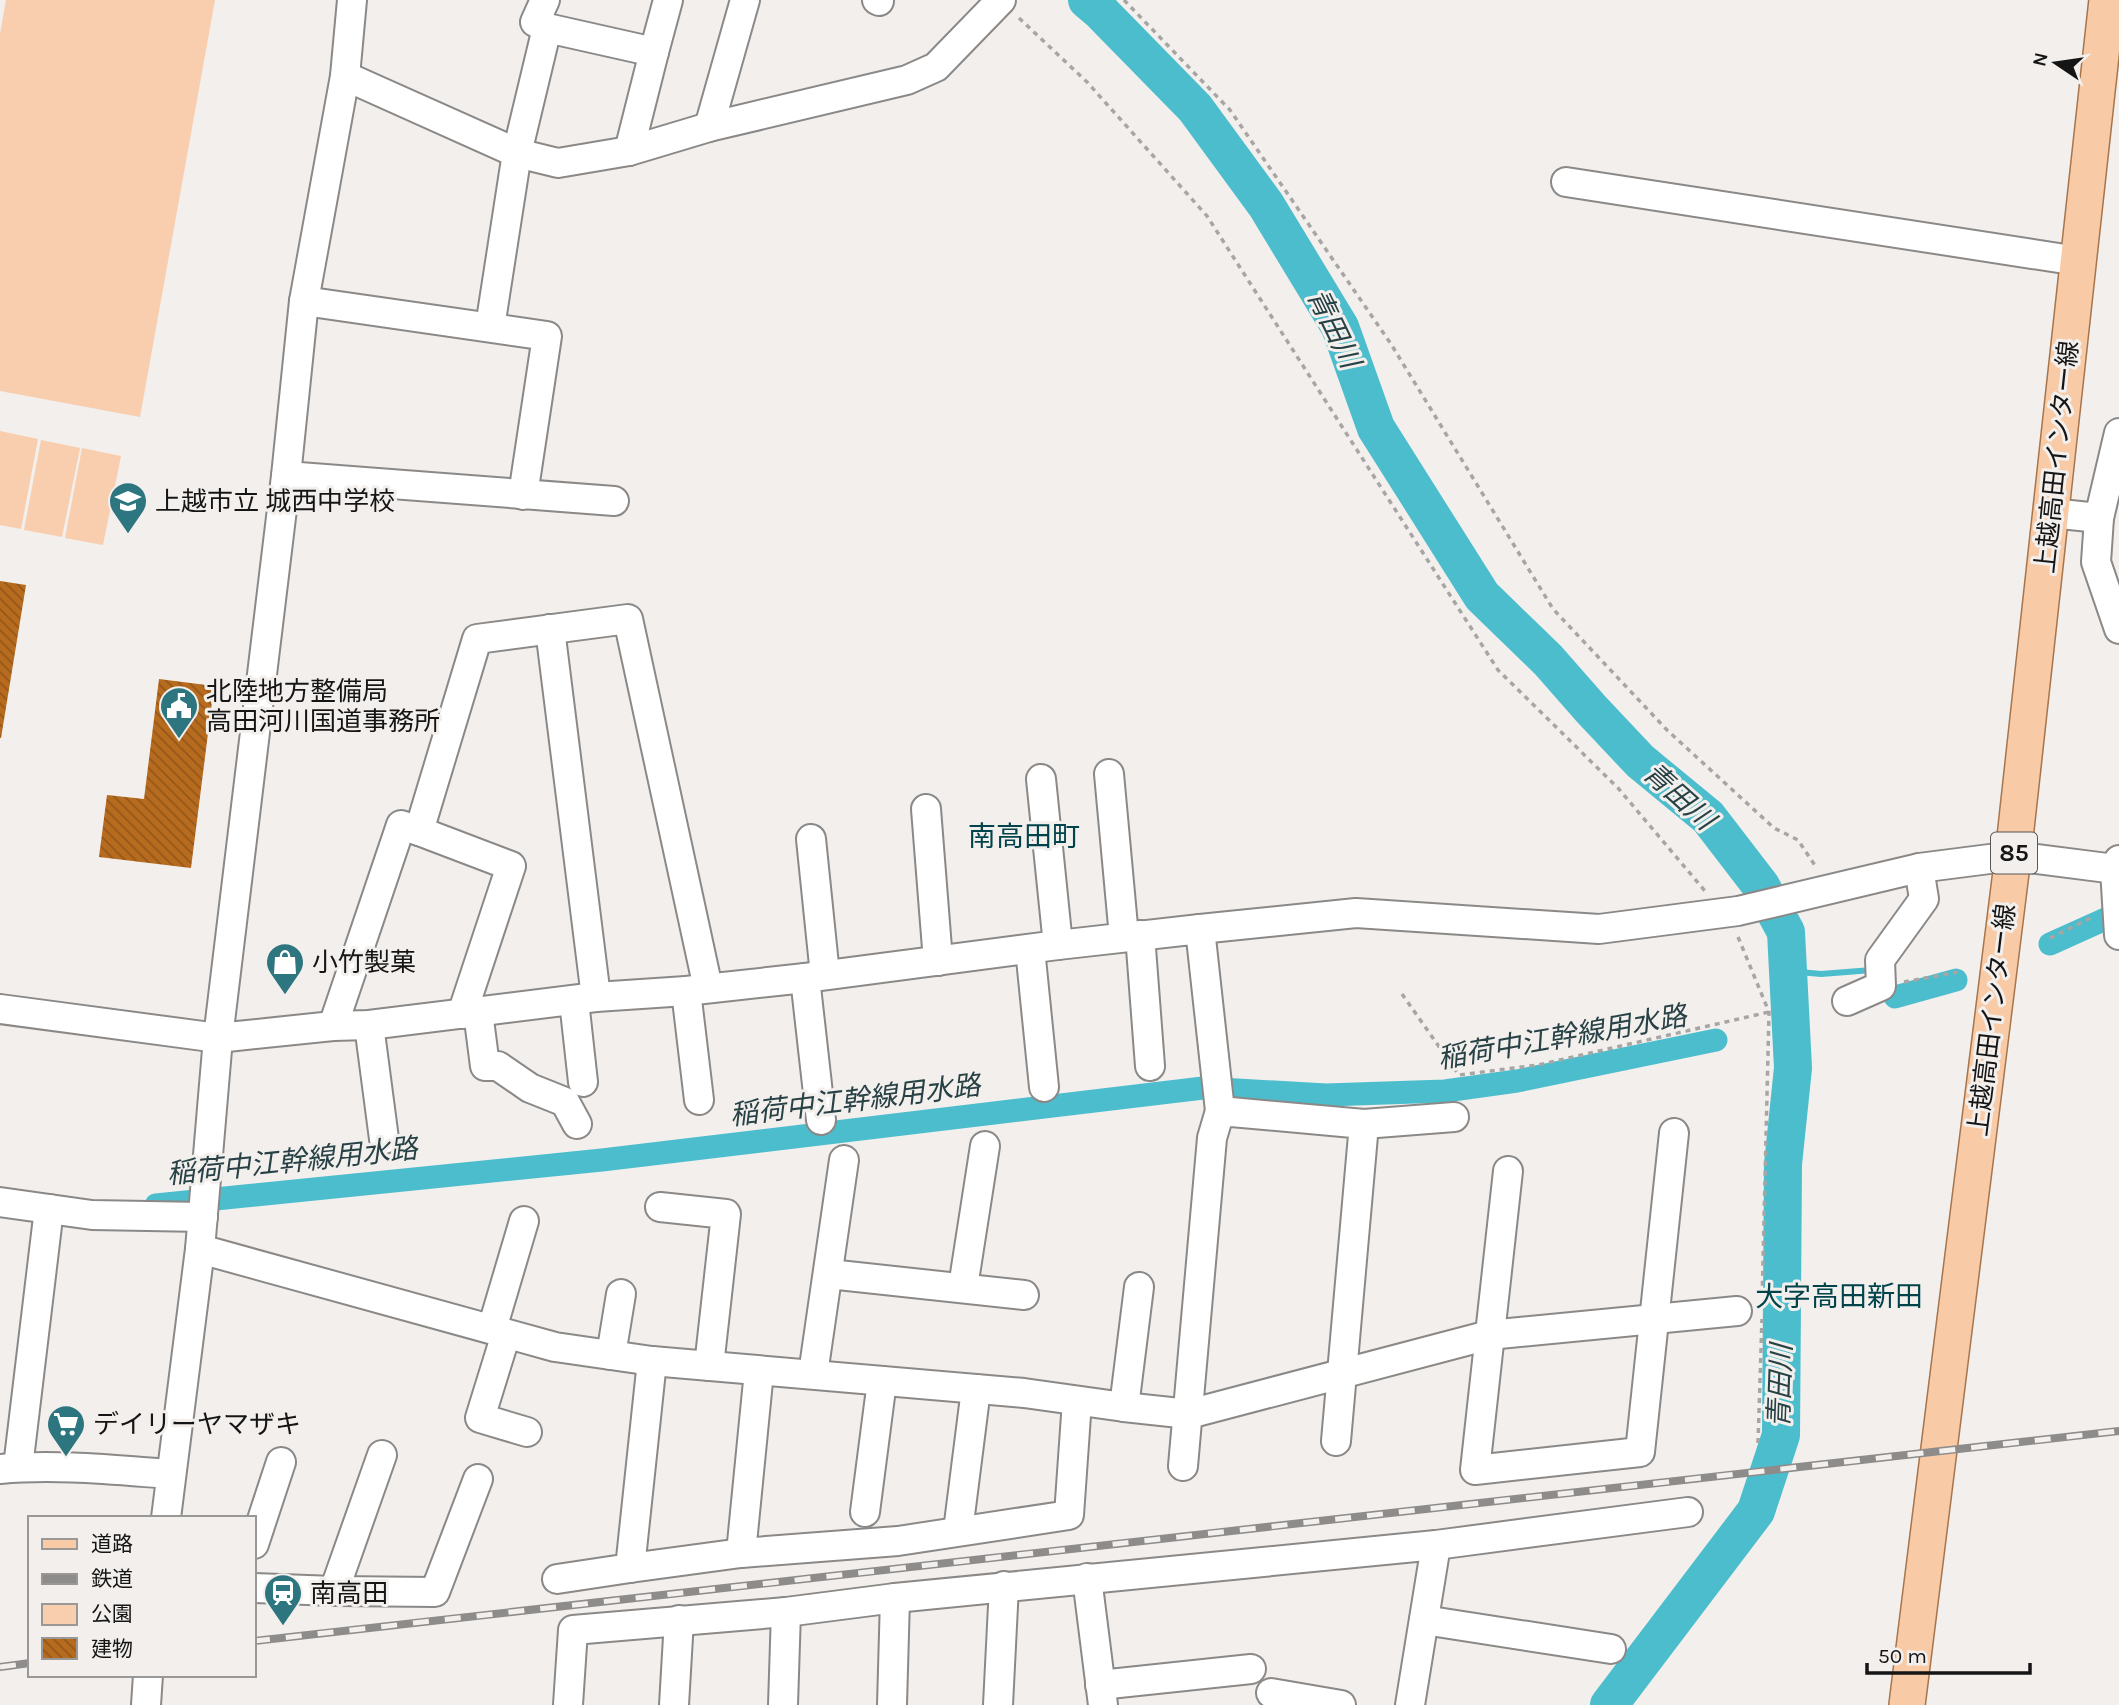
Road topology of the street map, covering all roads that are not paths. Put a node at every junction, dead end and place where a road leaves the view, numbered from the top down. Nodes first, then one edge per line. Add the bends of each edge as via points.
1 (352, 0) edge
2 (545, 0) edge
3 (667, 0) edge
4 (746, 0) edge
5 (1000, 0) edge
6 (2106, 0) edge
7 (547, 28) junction
8 (654, 52) junction
9 (345, 76) junction
10 (709, 127) junction
11 (629, 151) junction
12 (517, 153) junction
13 (1566, 182) dead end
14 (2078, 261) junction
15 (304, 301) junction
16 (490, 327) junction
17 (2119, 433) edge
18 (286, 476) junction
19 (523, 495) junction
20 (614, 501) dead end
21 (2051, 513) junction
22 (2099, 518) junction
23 (550, 629) junction
24 (2119, 629) edge
25 (1109, 774) dead end
26 (1041, 779) dead end
27 (926, 809) dead end
28 (419, 831) junction
29 (811, 839) dead end
30 (2013, 856) junction
31 (2117, 864) edge
32 (1919, 868) junction
33 (2118, 922) edge
34 (1200, 929) junction
35 (1132, 936) junction
36 (1044, 947) junction
37 (939, 961) junction
38 (815, 976) junction
39 (697, 989) junction
40 (585, 999) junction
41 (1847, 1002) dead end
42 (0, 1009) edge
43 (470, 1013) junction
44 (369, 1025) junction
45 (332, 1026) junction
46 (218, 1038) junction
47 (1150, 1066) dead end
48 (583, 1082) dead end
49 (1044, 1087) dead end
50 (699, 1100) dead end
51 (1220, 1111) junction
52 (1454, 1117) dead end
53 (821, 1120) dead end
54 (577, 1124) dead end
55 (1364, 1124) junction
56 (1674, 1133) dead end
57 (384, 1139) dead end
58 (985, 1146) dead end
59 (844, 1160) dead end
60 (1508, 1171) dead end
61 (0, 1202) edge
62 (660, 1207) dead end
63 (49, 1209) junction
64 (203, 1217) junction
65 (524, 1221) dead end
66 (200, 1249) junction
67 (829, 1274) junction
68 (963, 1287) junction
69 (1139, 1287) dead end
70 (621, 1294) dead end
71 (1024, 1295) dead end
72 (1753, 1311) road end
73 (1653, 1320) junction
74 (499, 1332) junction
75 (1489, 1335) junction
76 (611, 1355) junction
77 (652, 1361) junction
78 (709, 1366) junction
79 (759, 1371) junction
80 (813, 1374) junction
81 (1342, 1374) junction
82 (882, 1381) junction
83 (976, 1389) junction
84 (1077, 1401) junction
85 (1124, 1407) junction
86 (1189, 1414) junction
87 (527, 1432) dead end
88 (1336, 1441) dead end
89 (382, 1455) dead end
90 (281, 1462) dead end
91 (1183, 1466) dead end
92 (9, 1468) edge
93 (170, 1474) junction
94 (478, 1479) dead end
95 (865, 1512) dead end
96 (1688, 1512) dead end
97 (166, 1516) edge
98 (958, 1531) junction
99 (256, 1538) edge
100 (1436, 1545) junction
101 (741, 1553) junction
102 (630, 1568) junction
103 (1087, 1578) junction
104 (557, 1579) dead end
105 (1004, 1586) junction
106 (256, 1588) edge
107 (334, 1591) junction
108 (895, 1598) junction
109 (786, 1612) junction
110 (679, 1619) junction
111 (1424, 1620) junction
112 (1611, 1649) dead end
113 (1251, 1669) dead end
114 (148, 1677) edge
115 (1271, 1693) dead end
116 (1101, 1695) edge
117 (148, 1705) edge
118 (568, 1705) edge
119 (674, 1705) edge
120 (783, 1705) edge
121 (892, 1705) edge
122 (998, 1705) edge
123 (1341, 1705) edge
124 (1410, 1705) edge
125 (1907, 1705) edge

1 - 9 street
2 - 7 street via 535,22
3 - 8 street
4 - 10 street
5 - 10 street via 936,67 907,80
6 - 14 main road, 上越高田インター線 / 85
7 - 8 street
7 - 12 street
8 - 11 street
9 - 12 street
9 - 15 street
10 - 11 street
11 - 12 street via 558,163
12 - 16 street
13 - 14 street
14 - 21 main road, 上越高田インター線 / 85
15 - 16 street
15 - 18 street
16 - 19 street via 547,336
17 - 22 street
18 - 19 street
18 - 46 street
19 - 20 street
21 - 22 street
21 - 30 main road, 上越高田インター線 / 85
22 - 24 street via 2096,562
23 - 28 street via 477,639
23 - 39 street via 628,619
23 - 40 street
25 - 35 street
26 - 36 street
27 - 37 street
28 - 43 street via 511,866
28 - 45 street via 401,825
29 - 38 street
30 - 31 street
30 - 32 street
30 - 125 main road, 上越高田インター線 / 85
31 - 33 street
32 - 34 street via 1731,912 1599,929 1356,913
32 - 41 street via 1924,899 1881,975
34 - 35 street
34 - 51 street
35 - 36 street
35 - 47 street
36 - 37 street
36 - 49 street
37 - 38 street
38 - 39 street
38 - 53 street
39 - 40 street
39 - 50 street
40 - 43 street
40 - 48 street
42 - 46 street
43 - 44 street
43 - 54 street via 485,1066 498,1066 530,1088 565,1102
44 - 45 street
44 - 57 street
45 - 46 street
46 - 64 street
51 - 55 street
51 - 86 street via 1212,1138
52 - 55 street
55 - 81 street
56 - 73 street
58 - 68 street
59 - 67 street
60 - 75 street
61 - 63 street
62 - 78 street via 726,1214
63 - 64 street via 92,1215
63 - 92 street
64 - 66 street
65 - 74 street
66 - 74 street
66 - 93 street
67 - 68 street
67 - 80 street
68 - 71 street
69 - 85 street
70 - 76 street
72 - 73 street
73 - 75 street
73 - 75 street via 1640,1452 1475,1471
74 - 76 street
74 - 87 street via 480,1418
75 - 81 street
76 - 77 street
77 - 78 street
77 - 102 street
78 - 79 street
79 - 80 street
79 - 101 street
80 - 82 street
81 - 86 street
81 - 88 street
82 - 83 street
82 - 95 street
83 - 84 street
83 - 98 street
84 - 85 street
84 - 98 street via 1069,1515
85 - 86 street
86 - 91 street
89 - 107 street
90 - 99 street
92 - 93 street
93 - 97 street
94 - 107 street via 435,1592
96 - 100 street
98 - 101 street via 898,1541
100 - 103 street
100 - 111 street
101 - 102 street
102 - 104 street
103 - 105 street
103 - 116 street
105 - 108 street
105 - 122 street
106 - 107 street
108 - 109 street
108 - 121 street
109 - 110 street
109 - 120 street
110 - 118 street via 573,1630
110 - 119 street
111 - 112 street
111 - 124 street
113 - 116 street
114 - 117 street
115 - 123 street

